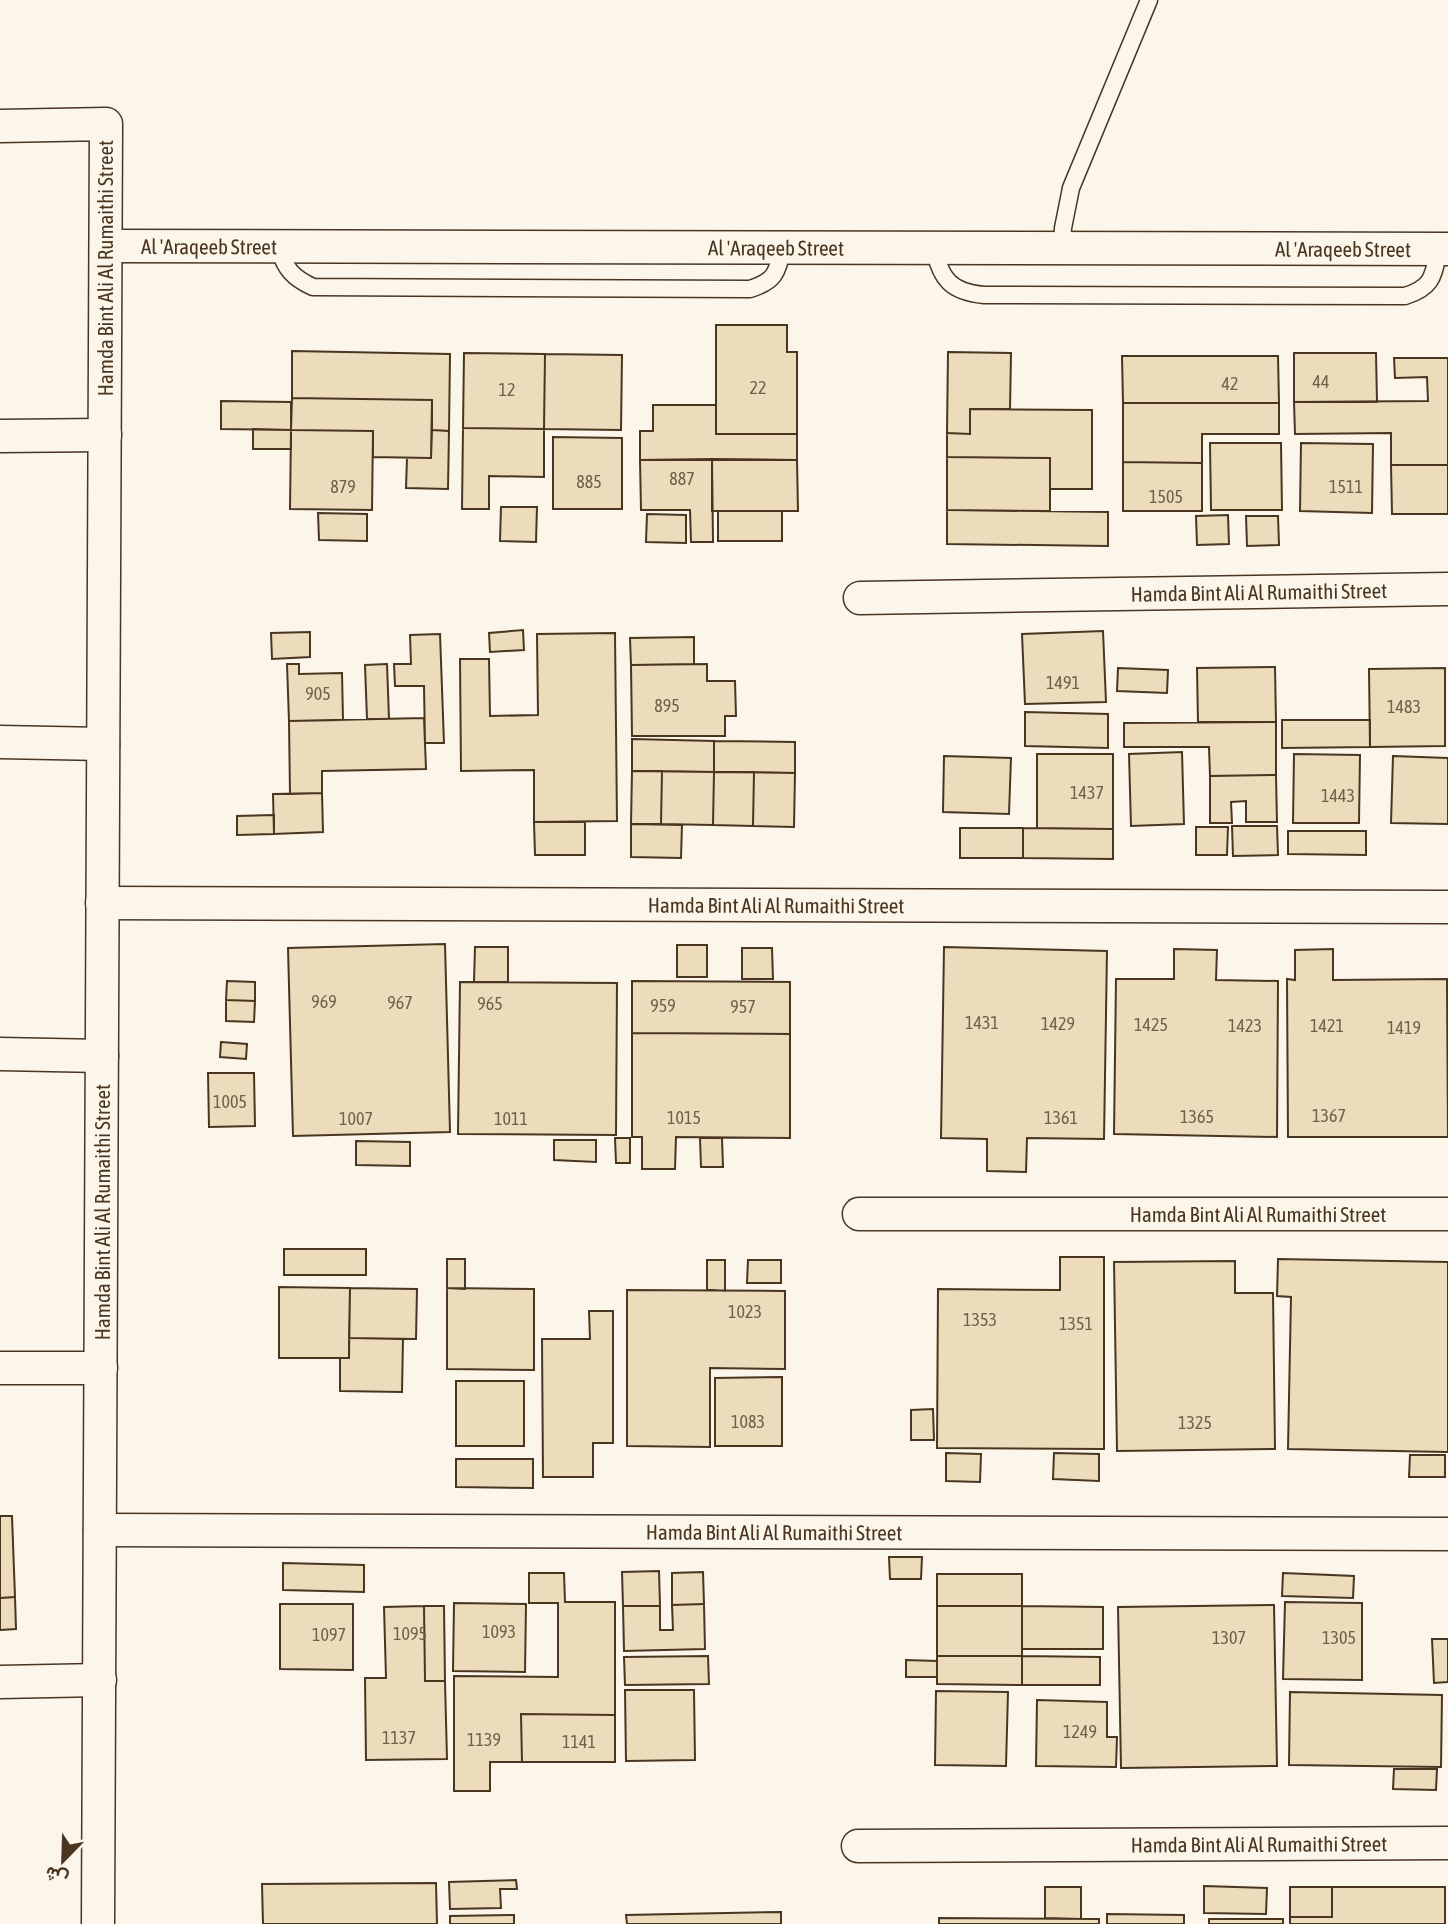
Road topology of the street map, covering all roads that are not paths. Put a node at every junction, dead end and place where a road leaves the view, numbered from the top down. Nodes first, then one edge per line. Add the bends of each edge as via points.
1 (1149, 0) edge
2 (0, 126) edge
3 (106, 246) junction
4 (279, 247) junction
5 (783, 247) junction
6 (934, 247) junction
7 (1062, 247) junction
8 (1443, 249) edge
9 (104, 435) junction
10 (0, 436) edge
11 (1448, 589) edge
12 (860, 598) dead end
13 (0, 742) edge
14 (103, 744) junction
15 (103, 904) junction
16 (1448, 907) edge
17 (0, 1054) edge
18 (102, 1056) junction
19 (859, 1214) dead end
20 (1448, 1214) edge
21 (0, 1368) edge
22 (101, 1368) junction
23 (100, 1530) junction
24 (1448, 1534) edge
25 (100, 1680) junction
26 (0, 1682) edge
27 (1448, 1843) edge
28 (858, 1846) dead end
29 (99, 1924) edge

1 - 7 lane via 1071,188
2 - 3 street, Hamda Bint Ali Al Rumaithi Street via 106,124
3 - 4 street, Al 'Araqeeb Street
3 - 9 street, Hamda Bint Ali Al Rumaithi Street
4 - 5 street, Al 'Araqeeb Street
4 - 5 lane via 289,272 313,287 750,289 763,285 776,272
5 - 6 street, Al 'Araqeeb Street
6 - 7 street, Al 'Araqeeb Street
6 - 8 lane via 945,279 968,294 984,295 1405,296 1418,292 1432,279
7 - 8 street, Al 'Araqeeb Street
9 - 10 street
9 - 14 street, Hamda Bint Ali Al Rumaithi Street
11 - 12 street, Hamda Bint Ali Al Rumaithi Street
13 - 14 street
14 - 15 street, Hamda Bint Ali Al Rumaithi Street
15 - 16 street, Hamda Bint Ali Al Rumaithi Street
15 - 18 street, Hamda Bint Ali Al Rumaithi Street
17 - 18 street, Hamda Bint Ali Al Rumaithi Street
18 - 22 street, Hamda Bint Ali Al Rumaithi Street
19 - 20 street, Hamda Bint Ali Al Rumaithi Street
21 - 22 street, Hamda Bint Ali Al Rumaithi Street
22 - 23 street, Hamda Bint Ali Al Rumaithi Street
23 - 24 street, Hamda Bint Ali Al Rumaithi Street
23 - 25 street, Hamda Bint Ali Al Rumaithi Street
25 - 26 street
25 - 29 street, Hamda Bint Ali Al Rumaithi Street
27 - 28 street, Hamda Bint Ali Al Rumaithi Street

